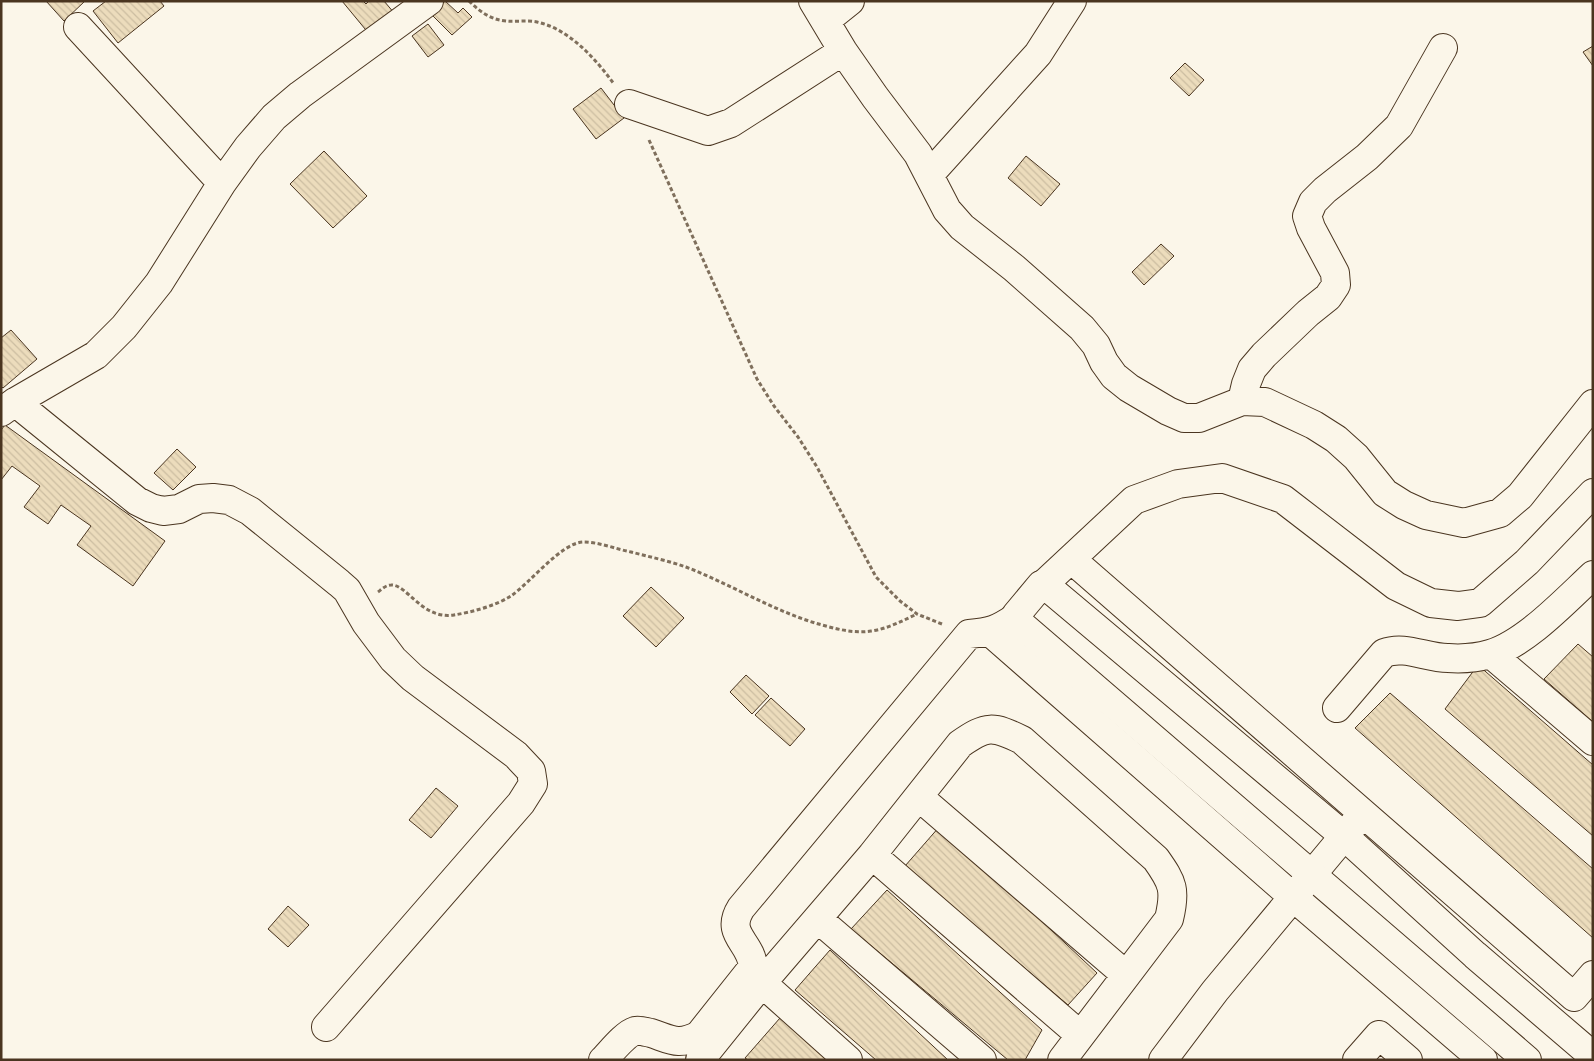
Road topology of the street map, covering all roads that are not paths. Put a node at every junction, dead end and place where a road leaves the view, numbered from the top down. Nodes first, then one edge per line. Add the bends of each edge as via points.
1 (429, 1) edge
2 (850, 1) edge
3 (1072, 1) edge
4 (819, 11) edge
5 (78, 27) dead end
6 (1443, 48) dead end
7 (843, 51) junction
8 (629, 104) road end
9 (930, 174) junction
10 (222, 183) junction
11 (1242, 401) junction
12 (1593, 404) edge
13 (8, 407) edge
14 (1593, 493) edge
15 (1071, 559) junction
16 (1593, 576) edge
17 (1043, 584) junction
18 (1016, 618) junction
19 (979, 633) junction
20 (1491, 654) junction
21 (1337, 708) dead end
22 (1593, 741) edge
23 (919, 797) junction
24 (1363, 812) junction
25 (1344, 836) junction
26 (872, 855) junction
27 (1311, 875) junction
28 (1293, 897) junction
29 (818, 919) junction
30 (1126, 975) junction
31 (1593, 975) edge
32 (762, 982) junction
33 (326, 1027) dead end
34 (1080, 1035) junction
35 (712, 1055) edge
36 (1593, 1056) edge
37 (603, 1060) edge
38 (848, 1060) edge
39 (982, 1060) edge
40 (1062, 1060) edge
41 (1164, 1060) edge
42 (1357, 1060) edge
43 (1408, 1060) edge
44 (1484, 1060) edge
45 (1527, 1060) edge

1 - 10 street via 274,116
2 - 4 street
3 - 9 street via 1038,54
4 - 7 street
5 - 10 street
6 - 11 street via 1399,126 1313,202 1307,216 1335,273 1336,284 1328,297 1252,369
7 - 8 street via 731,123 714,130 693,127
7 - 9 street
9 - 11 street via 947,210 957,221 1082,328 1114,376 1128,388 1184,418 1199,418
10 - 13 street via 159,283 124,327 96,355
11 - 12 street via 1265,402 1336,439 1356,457 1385,494 1404,505 1426,515 1464,522 1500,513 1520,496
13 - 33 street via 151,508 163,511 179,509 199,499 212,498 229,500 250,511 347,590 366,623 393,659 413,678 516,755 530,771 533,784 521,803
14 - 15 street via 1526,562 1480,603 1458,606 1430,603 1396,586 1283,499 1222,478 1178,484 1134,500
15 - 17 street
15 - 24 street
16 - 20 street via 1523,638
17 - 18 street
17 - 25 street
18 - 19 street via 1000,628
18 - 27 street
19 - 28 street
19 - 37 street via 741,908 735,917 734,928 753,961 753,968 699,1035 679,1042 636,1031
20 - 21 street via 1445,659 1390,650
20 - 22 street
23 - 26 street
23 - 30 street
23 - 30 street via 960,744 979,731 1001,730 1022,740 1156,859 1170,879 1173,900 1169,919
24 - 25 street
24 - 31 street via 1574,997
25 - 27 street
25 - 36 street
26 - 29 street
26 - 34 street
27 - 28 street
27 - 45 street
28 - 41 street via 1215,991
28 - 44 street
29 - 32 street
29 - 39 street
30 - 34 street
32 - 35 street
32 - 38 street
34 - 40 street
42 - 43 street via 1379,1035

